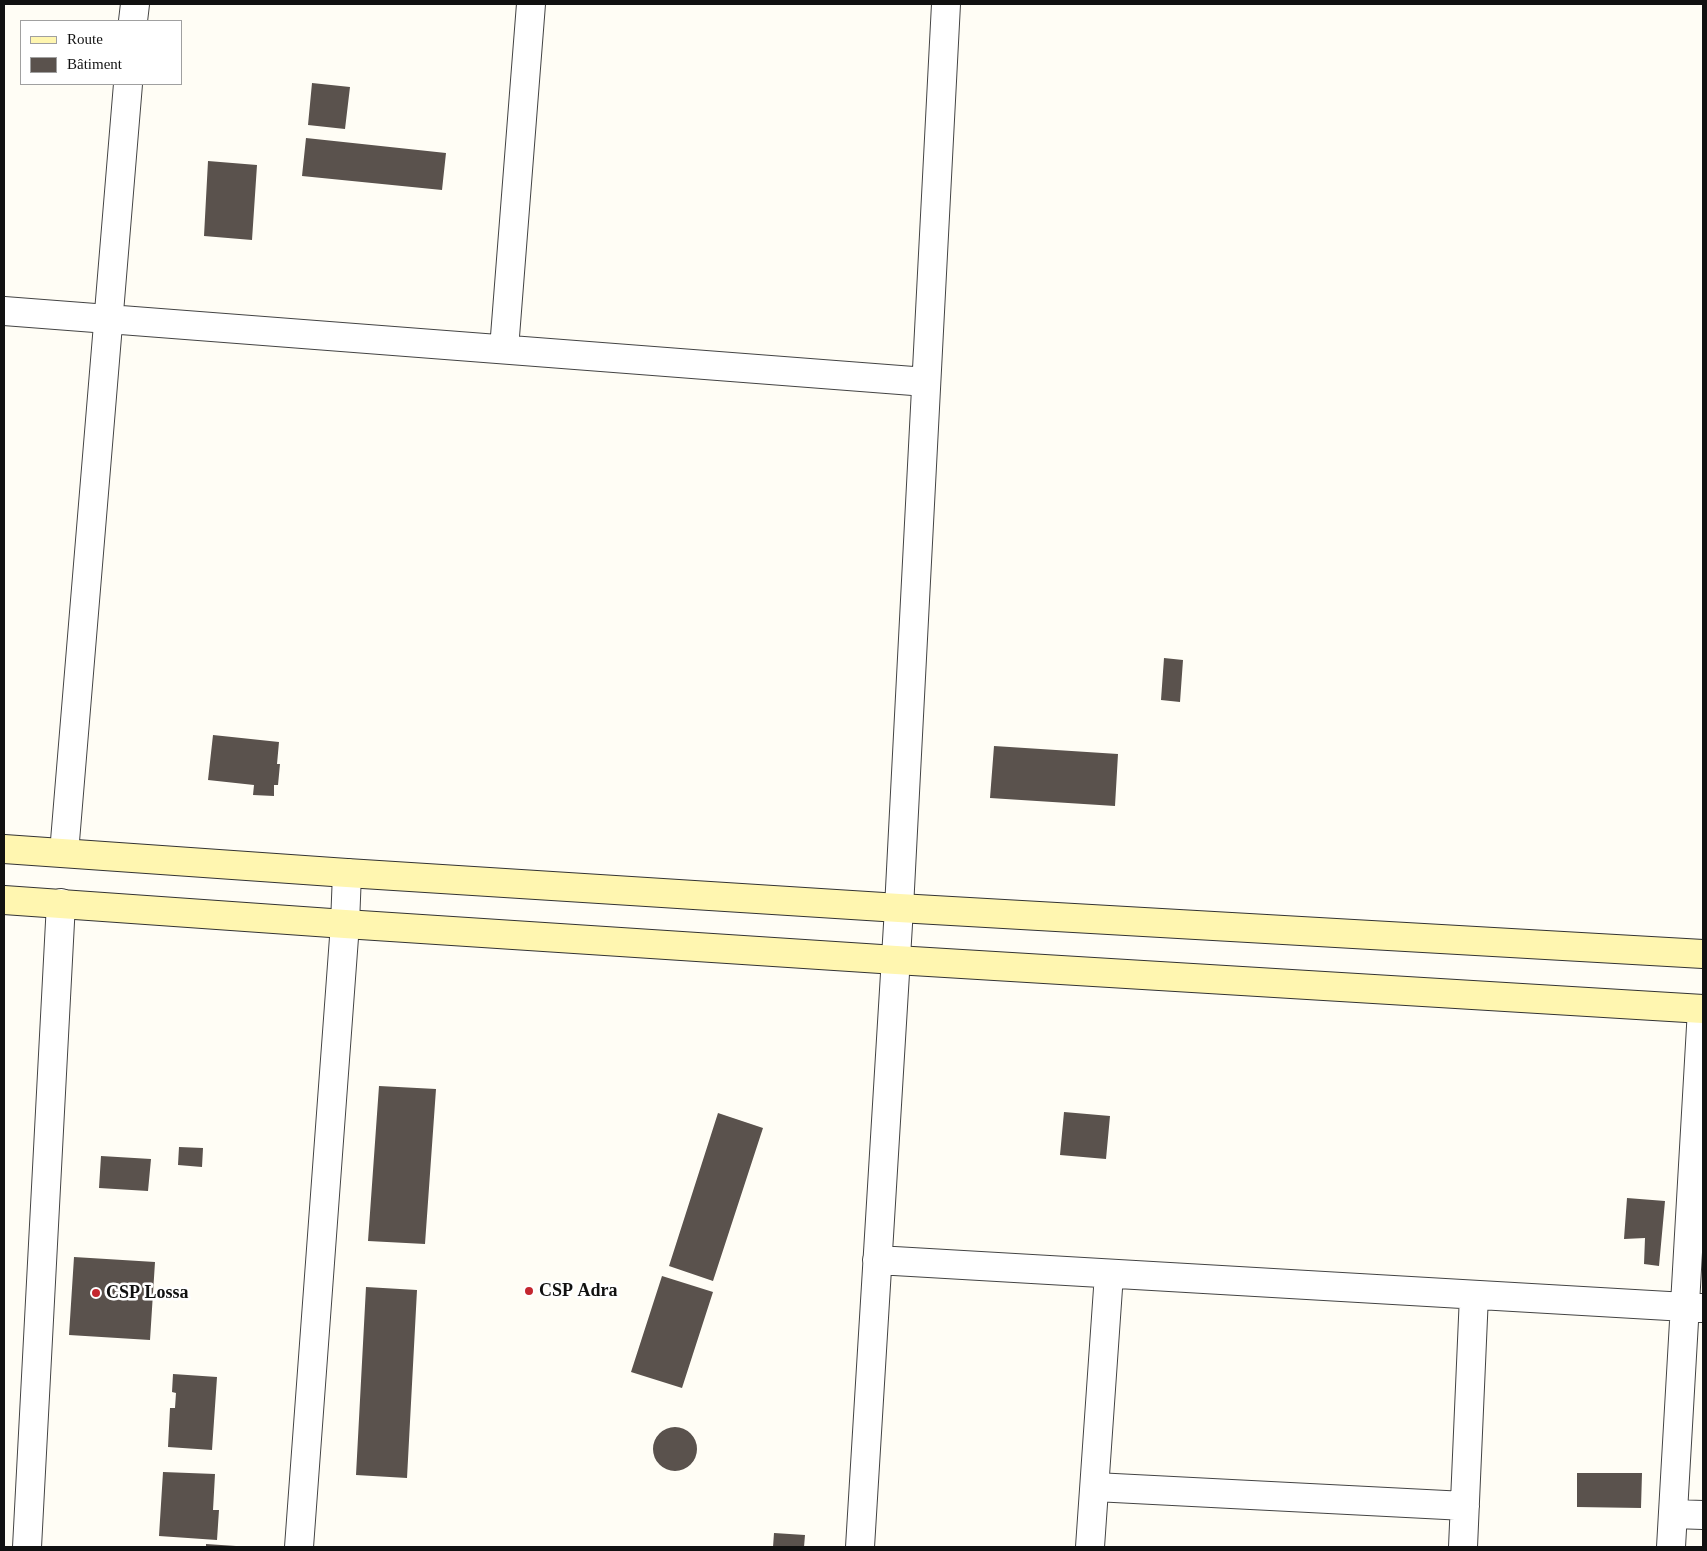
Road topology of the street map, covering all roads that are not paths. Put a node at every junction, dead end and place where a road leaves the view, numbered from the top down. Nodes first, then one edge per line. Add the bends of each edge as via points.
1 (135, 4) edge
2 (531, 4) edge
3 (946, 4) edge
4 (133, 20) edge
5 (128, 85) edge
6 (4, 311) edge
7 (108, 319) junction
8 (504, 350) junction
9 (926, 382) junction
10 (4, 849) edge
11 (64, 853) junction
12 (346, 873) junction
13 (4, 900) edge
14 (61, 903) junction
15 (899, 908) junction
16 (344, 924) junction
17 (1703, 954) edge
18 (896, 960) junction
19 (1703, 1009) edge
20 (877, 1260) junction
21 (1110, 1274) junction
22 (1474, 1295) junction
23 (1694, 1308) edge
24 (1095, 1487) junction
25 (1465, 1506) junction
26 (1673, 1514) junction
27 (1703, 1516) edge
28 (27, 1547) edge
29 (299, 1547) edge
30 (860, 1547) edge
31 (1090, 1547) edge
32 (1464, 1547) edge
33 (1671, 1547) edge

1 - 4 street
2 - 8 street
3 - 9 street
5 - 7 street
6 - 7 street
7 - 8 street
7 - 11 street
8 - 9 street
9 - 15 street
10 - 11 main road
11 - 12 main road
12 - 15 main road
12 - 16 street
13 - 14 main road
14 - 16 main road
14 - 28 street
15 - 17 main road
15 - 18 street
16 - 18 main road
16 - 29 street
18 - 19 main road
18 - 20 street
19 - 23 street
20 - 21 street
20 - 30 street
21 - 22 street
21 - 24 street
22 - 23 street
22 - 25 street
23 - 26 street
24 - 25 street
24 - 31 street
25 - 32 street
26 - 27 street
26 - 33 street

